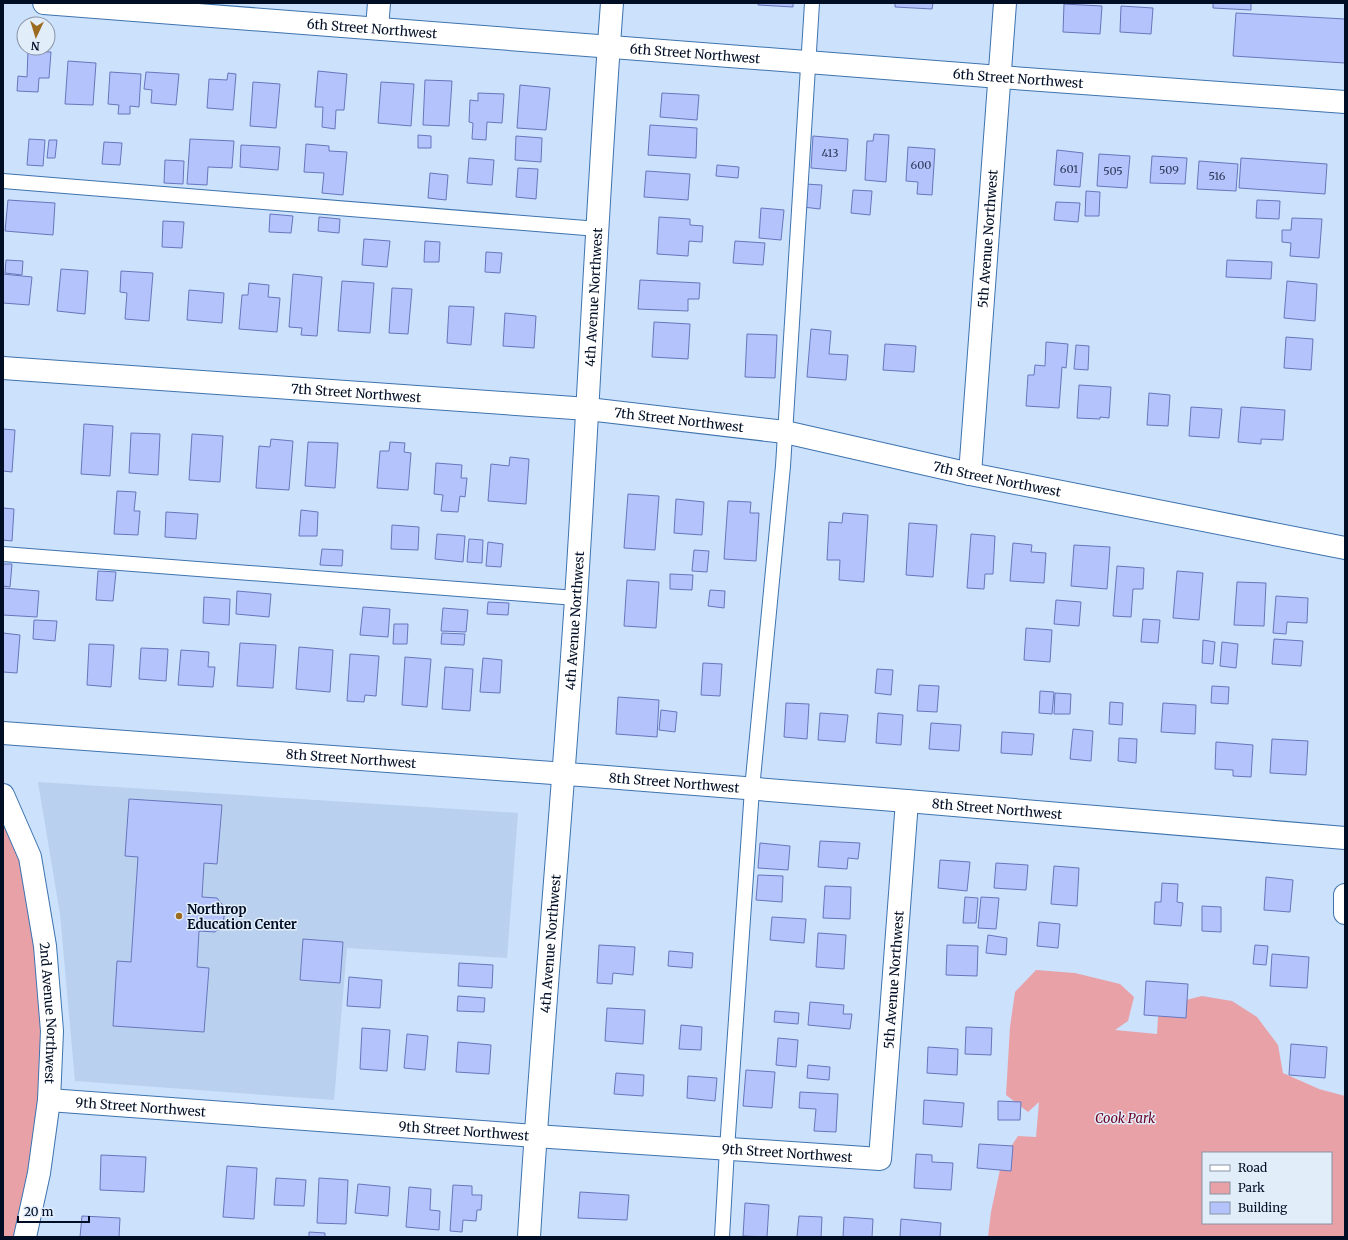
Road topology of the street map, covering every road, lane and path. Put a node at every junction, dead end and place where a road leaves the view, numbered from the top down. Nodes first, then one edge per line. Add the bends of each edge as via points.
1 (44, 3) edge
2 (379, 3) edge
3 (612, 3) edge
4 (812, 3) edge
5 (1005, 3) edge
6 (377, 28) junction
7 (609, 47) junction
8 (808, 62) junction
9 (1000, 77) junction
10 (1345, 102) edge
11 (3, 181) edge
12 (598, 229) junction
13 (3, 368) edge
14 (588, 409) junction
15 (785, 432) junction
16 (970, 474) junction
17 (1345, 548) edge
18 (3, 554) edge
19 (576, 598) junction
20 (3, 733) edge
21 (564, 774) junction
22 (752, 789) junction
23 (3, 795) edge
24 (907, 801) junction
25 (1345, 838) edge
26 (1345, 895) edge
27 (1345, 913) edge
28 (49, 1100) junction
29 (535, 1136) junction
30 (727, 1149) junction
31 (880, 1159) joint
32 (25, 1237) edge
33 (529, 1237) edge
34 (722, 1237) edge

1 - 6 street, 6th Street Northwest
2 - 6 street
3 - 7 street, 4th Avenue Northwest
4 - 8 lane
5 - 9 street, 5th Avenue Northwest
6 - 7 street, 6th Street Northwest
7 - 8 street, 6th Street Northwest
7 - 12 street, 4th Avenue Northwest
8 - 9 street, 6th Street Northwest
8 - 15 lane
9 - 10 street, 6th Street Northwest
9 - 16 street, 5th Avenue Northwest
11 - 12 lane
12 - 14 street, 4th Avenue Northwest
13 - 14 street, 7th Street Northwest
14 - 15 street, 7th Street Northwest
14 - 19 street, 4th Avenue Northwest
15 - 16 street, 7th Street Northwest
15 - 22 lane
16 - 17 street, 7th Street Northwest
18 - 19 lane
19 - 21 street, 4th Avenue Northwest
20 - 21 street, 8th Street Northwest
21 - 22 street, 8th Street Northwest
21 - 29 street, 4th Avenue Northwest
22 - 24 street, 8th Street Northwest
22 - 30 lane
23 - 28 street, 2nd Avenue Northwest via 30,857 45,946 52,1031
24 - 25 street, 8th Street Northwest
24 - 31 street, 5th Avenue Northwest
26 - 27 street
28 - 29 street, 9th Street Northwest
28 - 32 street, 2nd Avenue Northwest via 39,1173
29 - 30 street, 9th Street Northwest
29 - 33 street, 4th Avenue Northwest
30 - 31 street, 9th Street Northwest
30 - 34 lane

